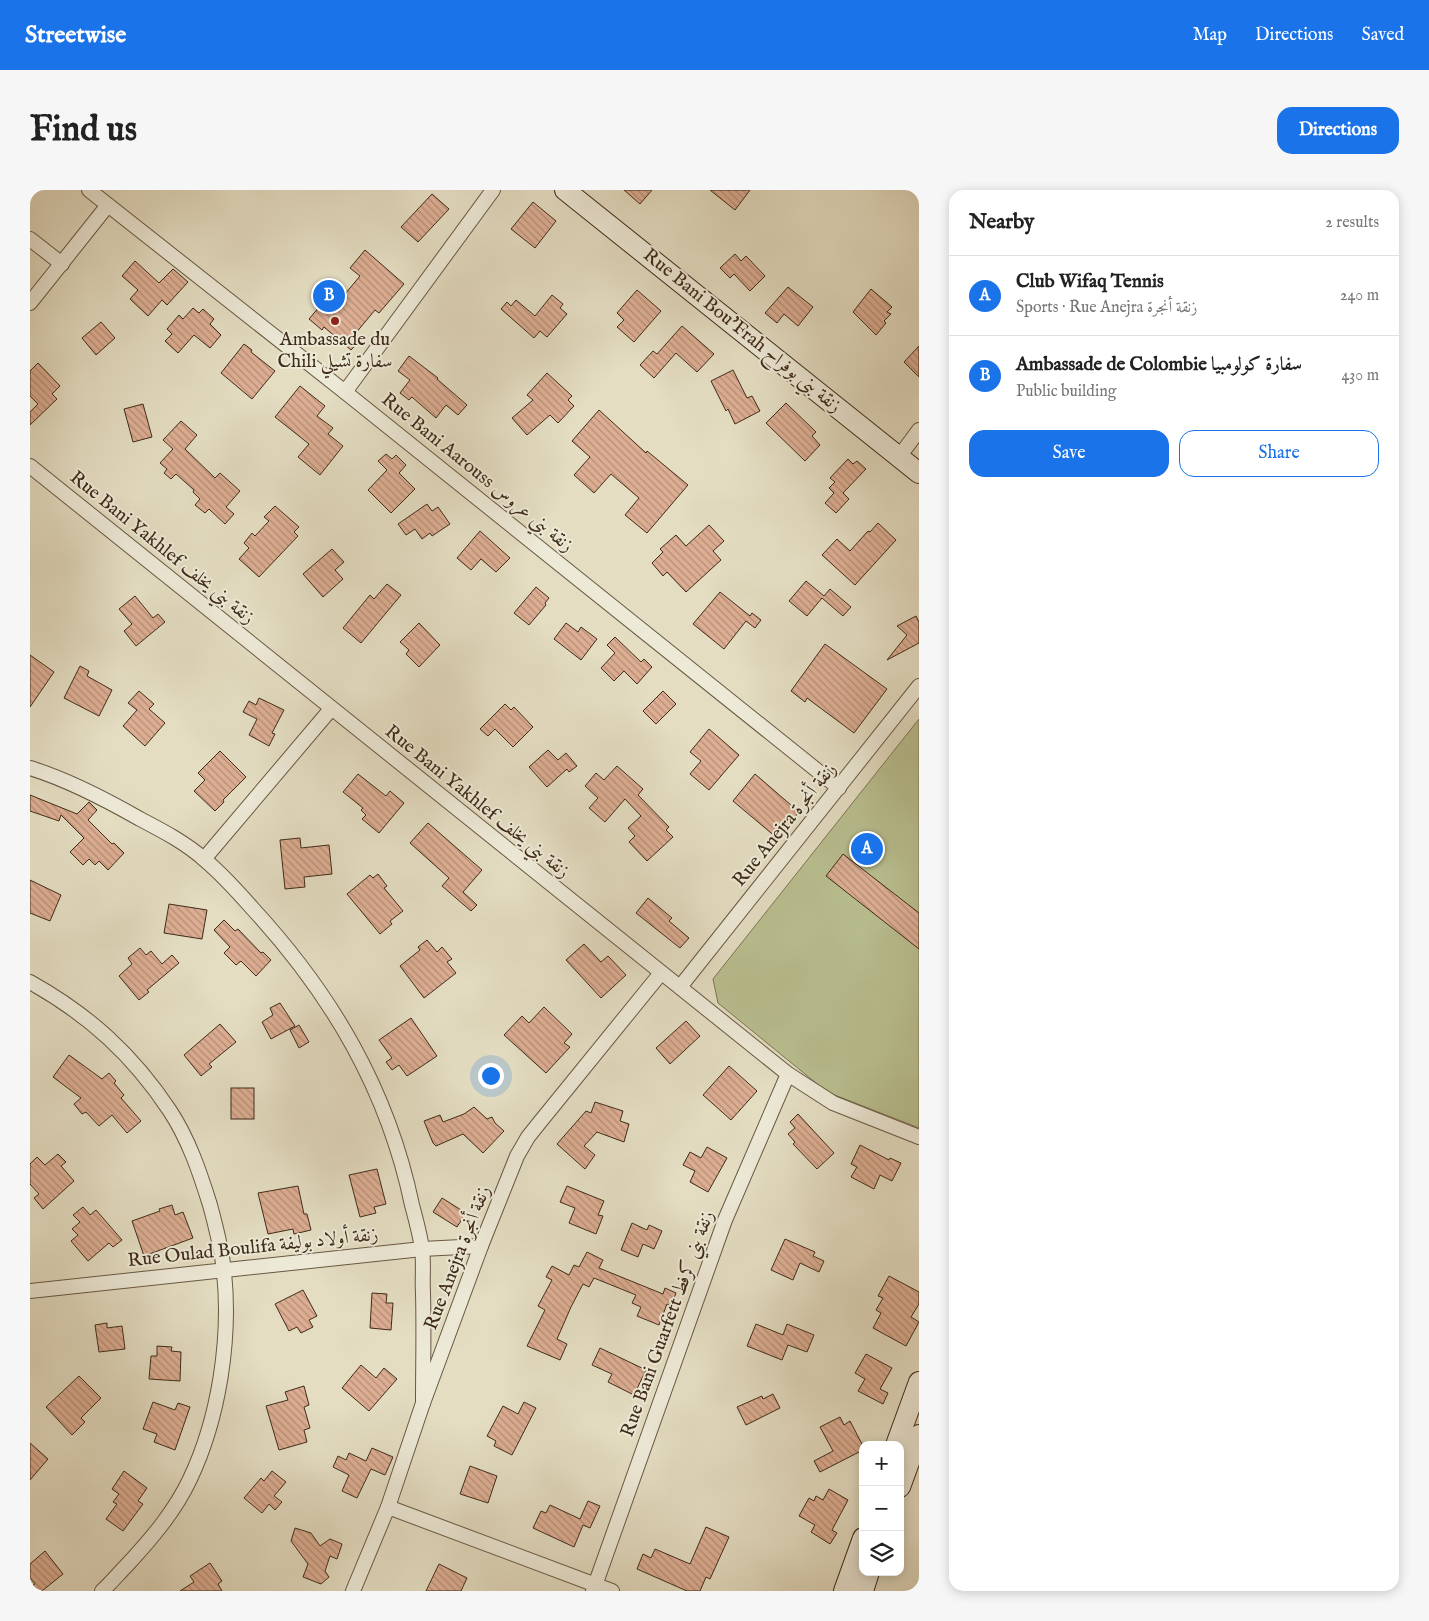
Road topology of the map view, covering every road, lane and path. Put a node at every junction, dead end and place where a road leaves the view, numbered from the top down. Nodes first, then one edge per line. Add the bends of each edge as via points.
1 (89, 190) edge
2 (493, 190) edge
3 (565, 190) edge
4 (108, 205) junction
5 (30, 239) edge
6 (62, 264) junction
7 (30, 303) edge
8 (345, 392) junction
9 (919, 430) edge
10 (899, 456) junction
11 (30, 466) edge
12 (919, 472) edge
13 (919, 686) edge
14 (331, 709) junction
15 (30, 768) edge
16 (839, 788) junction
17 (204, 859) junction
18 (661, 973) junction
19 (30, 982) edge
20 (680, 987) junction
21 (788, 1074) junction
22 (919, 1137) edge
23 (481, 1246) junction
24 (422, 1249) junction
25 (224, 1271) junction
26 (30, 1291) edge
27 (919, 1382) edge
28 (423, 1403) junction
29 (919, 1435) edge
30 (897, 1441) edge
31 (900, 1486) edge
32 (388, 1507) junction
33 (859, 1549) edge
34 (868, 1576) edge
35 (594, 1588) edge
36 (102, 1591) edge
37 (353, 1591) edge
38 (612, 1591) edge
39 (844, 1591) edge
40 (863, 1591) edge

1 - 4 street, Rue Bani Aarouss زنقة بني عروس
2 - 8 street
3 - 10 street, Rue Bani Bou'Frah زنقة بني بوفراح
4 - 6 street
4 - 8 street, Rue Bani Aarouss زنقة بني عروس
5 - 6 street
6 - 7 street
8 - 16 street, Rue Bani Aarouss زنقة بني عروس
9 - 10 street
10 - 12 street, Rue Bani Bou'Frah زنقة بني بوفراح
11 - 14 street, Rue Bani Yakhlef زنقة بني يخلف
13 - 16 street, Rue Anejra زنقة أنجرة
14 - 17 street
14 - 18 street, Rue Bani Yakhlef زنقة بني يخلف
15 - 17 street via 92,793 152,825
16 - 20 street, Rue Anejra زنقة أنجرة
17 - 24 street via 276,935 323,995 346,1032 365,1066 396,1144
18 - 20 street, Rue Bani Yakhlef زنقة بني يخلف
18 - 23 street, Rue Anejra زنقة أنجرة via 528,1137 517,1156
19 - 25 street via 76,1010 111,1040 139,1069 171,1112 201,1177
20 - 21 street, Rue Bani Yakhlef زنقة بني يخلف
21 - 22 street, Rue Bani Yakhlef زنقة بني يخلف via 833,1103
21 - 35 street, Rue Bani Guarfett زنقة بني كرفط via 725,1220
23 - 24 street, Rue Oulad Boulifa زنقة أولاد بوليفة
23 - 28 street, Rue Anejra زنقة أنجرة
24 - 25 street, Rue Oulad Boulifa زنقة أولاد بوليفة
24 - 28 street
25 - 26 street, Rue Oulad Boulifa زنقة أولاد بوليفة
25 - 36 street via 224,1341 219,1385 206,1441 190,1479 165,1521
27 - 30 street
28 - 32 street, Rue Anejra زنقة أنجرة
29 - 31 street
32 - 35 street
32 - 37 street, Rue Anejra زنقة أنجرة
33 - 39 street
34 - 40 street
35 - 38 street

